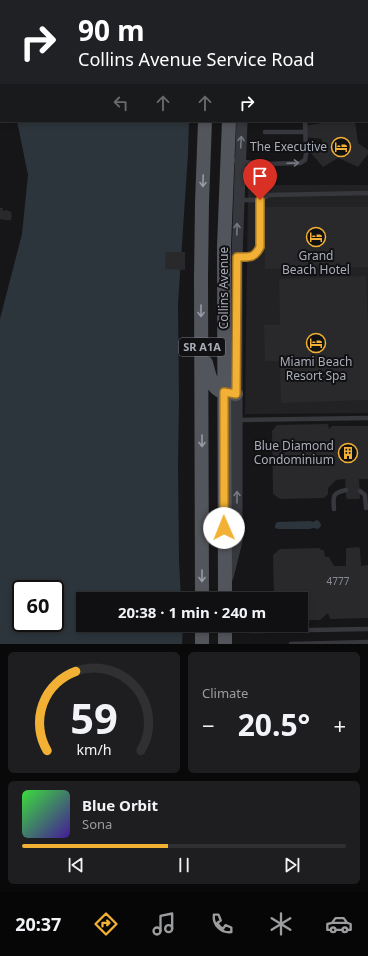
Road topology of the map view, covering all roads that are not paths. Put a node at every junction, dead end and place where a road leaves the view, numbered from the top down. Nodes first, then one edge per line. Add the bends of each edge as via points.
1 (205, 122) edge
2 (229, 122) edge
3 (242, 122) edge
4 (305, 122) edge
5 (265, 132) dead end
6 (305, 132) junction
7 (204, 142) junction
8 (233, 161) junction
9 (368, 193) edge
10 (238, 200) junction
11 (260, 200) junction
12 (237, 257) junction
13 (202, 351) junction
14 (230, 393) junction
15 (368, 418) edge
16 (236, 420) junction
17 (346, 490) dead end
18 (360, 491) dead end
19 (366, 508) dead end
20 (334, 509) dead end
21 (202, 592) edge
22 (225, 592) edge
23 (226, 592) edge
24 (368, 629) edge
25 (308, 630) edge
26 (202, 632) edge
27 (225, 632) edge
28 (368, 642) edge
29 (202, 644) edge
30 (225, 644) edge
31 (291, 644) edge

1 - 7 main road, Collins Avenue / SR A1A
2 - 8 main road, Collins Avenue / SR A1A
8 -> 3 street
4 - 6 lane
5 - 6 lane
8 -> 6 lane via 262,164 300,163 305,160 306,154
7 - 8 main road via 217,156
7 -> 13 main road, Collins Avenue / SR A1A
8 - 10 street
8 - 14 main road, Collins Avenue / SR A1A via 224,253
9 - 11 lane via 269,195
10 - 11 lane
12 -> 10 street
11 - 12 lane via 260,247 251,257
12 - 14 street
13 - 14 main road via 214,385
13 -> 21 main road, Collins Avenue / SR A1A
14 - 16 street
14 - 22 main road, Collins Avenue / SR A1A
15 - 16 lane
23 -> 16 street via 237,541
17 - 20 lane via 337,492 334,496
18 - 19 lane via 365,495
24 - 25 lane
26 - 29 main road
27 - 30 main road
28 - 31 lane

